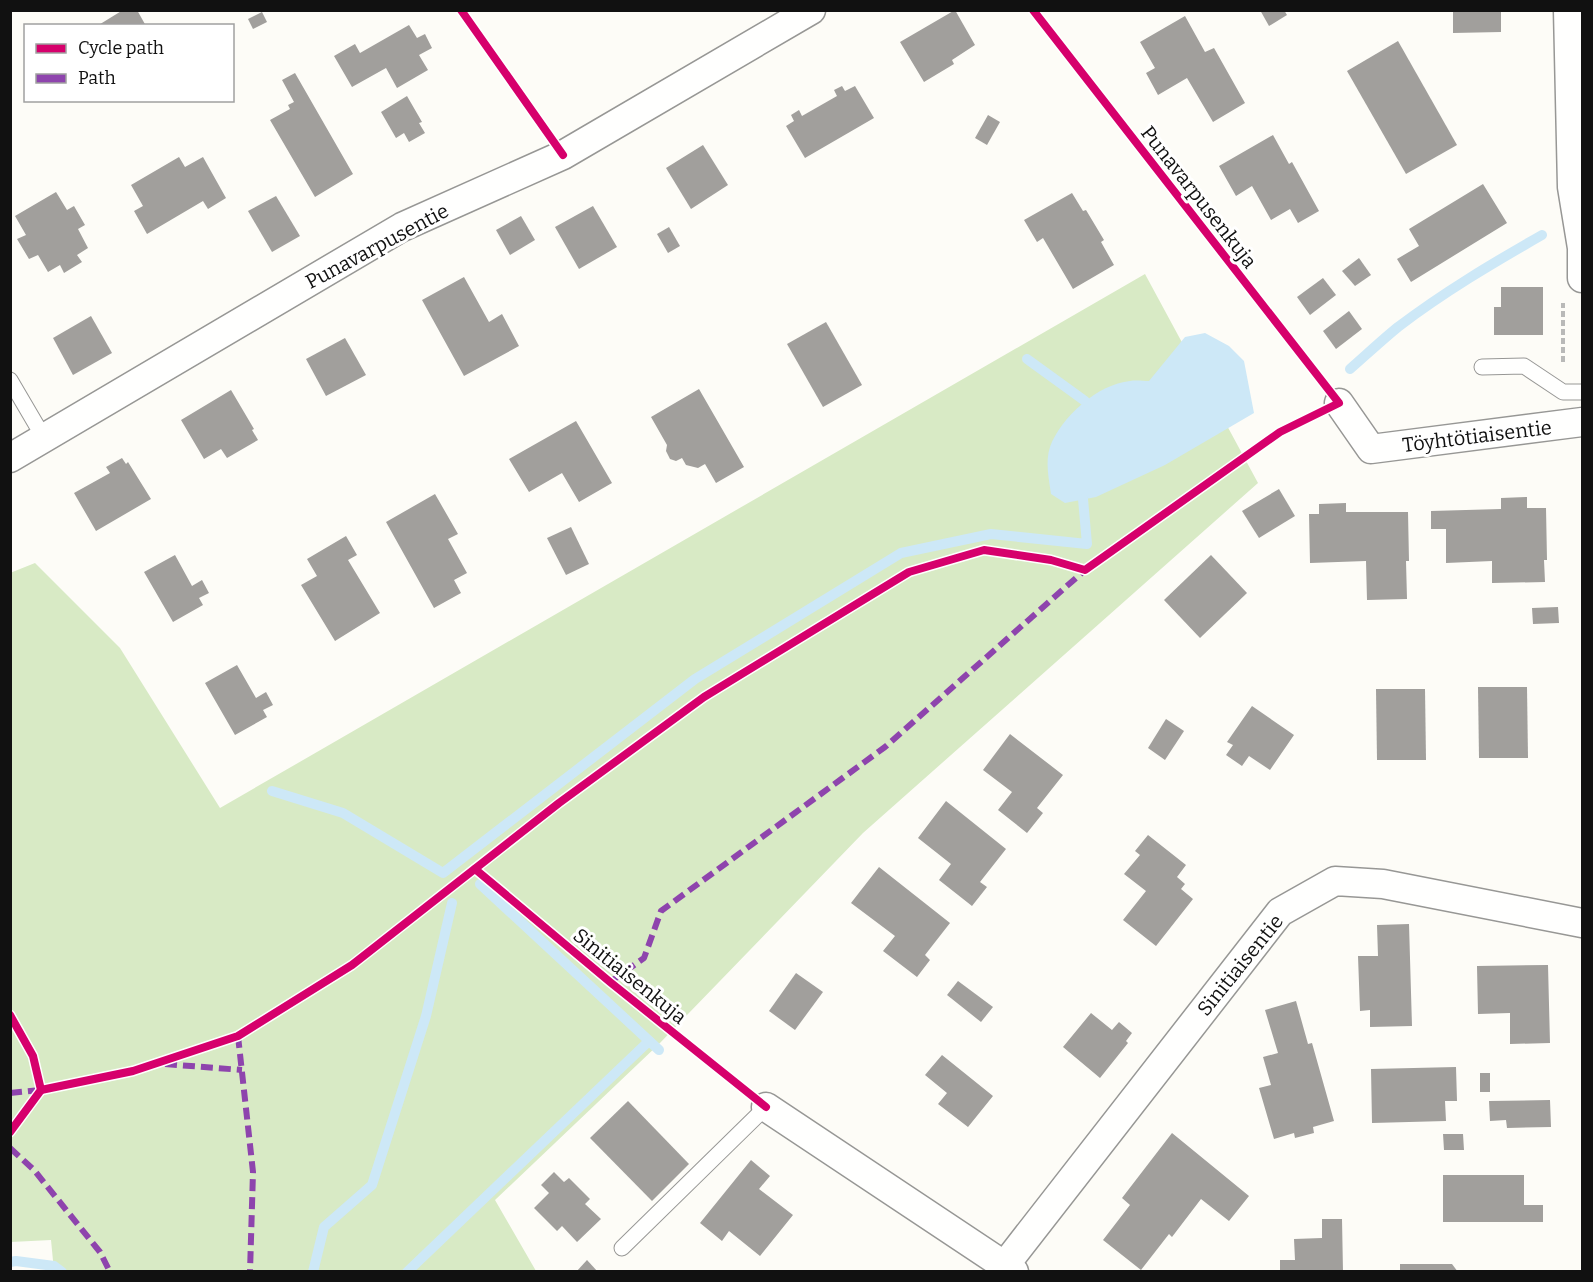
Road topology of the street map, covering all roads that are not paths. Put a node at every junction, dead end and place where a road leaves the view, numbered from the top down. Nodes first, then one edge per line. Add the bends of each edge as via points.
1 (812, 10) edge
2 (1568, 10) edge
3 (1582, 278) edge
4 (1482, 367) dead end
5 (10, 380) edge
6 (1582, 392) edge
7 (1339, 403) dead end
8 (1582, 419) edge
9 (44, 438) junction
10 (10, 458) edge
11 (1582, 923) edge
12 (766, 1107) joint
13 (622, 1248) dead end
14 (1010, 1268) edge

1 - 9 street, Punavarpusentie via 563,155 402,227
2 - 3 street via 1572,187 1582,248
4 - 6 lane via 1524,366 1563,392
5 - 9 lane
7 - 8 street, Töyhtötiaisentie via 1371,449
9 - 10 street, Punavarpusentie
11 - 14 street, Sinitiaisentie via 1383,884 1335,881 1280,912
12 - 13 lane
12 - 14 street

